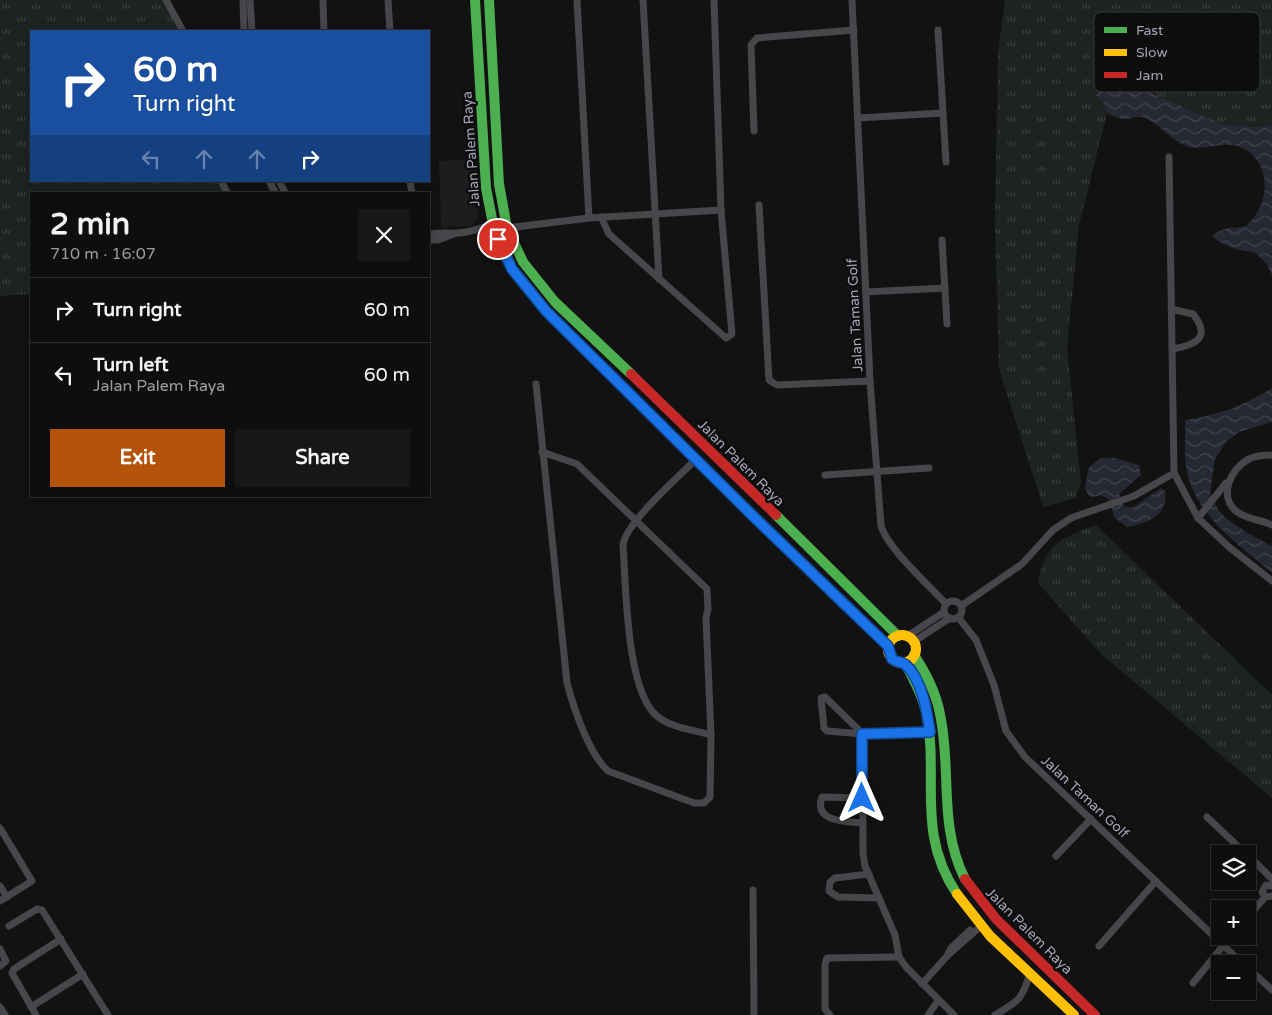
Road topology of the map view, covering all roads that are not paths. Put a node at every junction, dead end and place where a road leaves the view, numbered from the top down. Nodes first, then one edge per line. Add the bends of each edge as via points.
1 (166, 0) edge
2 (243, 0) edge
3 (250, 0) edge
4 (323, 0) edge
5 (388, 0) edge
6 (475, 0) edge
7 (489, 0) edge
8 (577, 0) edge
9 (643, 0) edge
10 (714, 0) edge
11 (852, 0) edge
12 (182, 30) edge
13 (244, 30) edge
14 (252, 30) edge
15 (324, 30) edge
16 (390, 30) edge
17 (854, 30) junction
18 (938, 30) dead end
19 (943, 113) junction
20 (858, 118) junction
21 (754, 131) dead end
22 (1169, 157) dead end
23 (946, 162) dead end
24 (759, 205) dead end
25 (721, 210) junction
26 (654, 214) junction
27 (601, 217) junction
28 (589, 218) junction
29 (493, 224) junction
30 (507, 228) junction
31 (457, 233) junction
32 (430, 235) edge
33 (430, 240) edge
34 (942, 240) dead end
35 (659, 279) junction
36 (945, 288) junction
37 (866, 292) junction
38 (1171, 309) junction
39 (947, 324) dead end
40 (1173, 349) junction
41 (870, 381) junction
42 (536, 384) dead end
43 (542, 452) junction
44 (1272, 455) edge
45 (696, 458) junction
46 (928, 468) dead end
47 (877, 471) junction
48 (1174, 473) junction
49 (825, 475) dead end
50 (1230, 477) junction
51 (1200, 516) junction
52 (636, 522) junction
53 (1272, 525) edge
54 (1272, 581) edge
55 (946, 604) junction
56 (960, 606) junction
57 (944, 612) junction
58 (958, 617) junction
59 (950, 618) junction
60 (906, 638) junction
61 (888, 646) junction
62 (914, 655) junction
63 (904, 663) junction
64 (930, 732) junction
65 (862, 734) junction
66 (711, 735) junction
67 (862, 798) junction
68 (1207, 817) dead end
69 (1091, 819) junction
70 (862, 823) junction
71 (0, 828) edge
72 (1236, 845) edge
73 (1056, 856) dead end
74 (1256, 864) edge
75 (868, 874) junction
76 (1272, 879) edge
77 (1156, 881) junction
78 (0, 886) edge
79 (1272, 886) edge
80 (753, 890) dead end
81 (1268, 896) edge
82 (879, 898) junction
83 (3, 899) edge
84 (1256, 909) edge
85 (980, 924) junction
86 (10, 926) dead end
87 (61, 939) junction
88 (1099, 946) dead end
89 (1223, 946) junction
90 (0, 949) edge
91 (1233, 955) edge
92 (899, 956) junction
93 (0, 966) edge
94 (1030, 973) junction
95 (83, 974) junction
96 (1256, 975) edge
97 (1193, 983) dead end
98 (922, 984) junction
99 (1272, 990) edge
100 (938, 1000) junction
101 (0, 1007) edge
102 (31, 1007) junction
103 (5, 1015) edge
104 (36, 1015) edge
105 (108, 1015) edge
106 (754, 1015) edge
107 (830, 1015) edge
108 (928, 1015) edge
109 (954, 1015) edge
110 (995, 1015) edge
111 (1074, 1015) edge
112 (1095, 1015) edge

1 - 12 street
2 - 13 street
3 - 14 street
4 - 15 street
5 - 16 street
6 - 29 street, Jalan Palem Raya via 486,188
7 - 30 street, Jalan Palem Raya via 499,184
8 - 28 street
9 - 26 street
10 - 25 street
11 - 17 street, Jalan Taman Golf
17 - 20 street, Jalan Taman Golf
17 - 21 street via 754,40 751,44
18 - 19 street
19 - 20 street
19 - 23 street
20 - 37 street, Jalan Taman Golf
22 - 38 street
24 - 41 street via 769,380 777,385
25 - 26 street
25 - 35 street via 732,334 726,338
26 - 27 street
26 - 35 street
27 - 28 street
27 - 35 street via 609,234
28 - 30 street
29 - 31 street
29 - 45 street, Jalan Palem Raya via 512,269 529,292
30 - 60 street, Jalan Palem Raya via 523,262 555,302
31 - 32 street
31 - 33 street
34 - 36 street
36 - 37 street
36 - 39 street
37 - 41 street, Jalan Taman Golf
38 - 40 street
38 - 40 street via 1193,314 1202,328 1197,342
40 - 48 street
41 - 47 street, Jalan Taman Golf
42 - 43 street
43 - 52 street via 577,464
43 - 66 street via 567,683 598,761 618,776 701,803 710,797
44 - 50 street via 1249,459
45 - 52 street
45 - 61 street, Jalan Palem Raya
46 - 47 street
47 - 49 street
47 - 55 street, Jalan Taman Golf via 883,531
48 - 51 street
48 - 56 street via 1134,496 1071,518 1053,530 1022,564
50 - 51 street
50 - 53 street via 1226,491 1234,510 1248,519
51 - 54 street via 1229,547
52 - 66 street via 707,589
52 - 66 street via 623,545 638,686 658,717 673,725
55 - 56 street via 954,601
55 - 57 street
56 - 58 street
57 - 59 street
57 - 60 street
58 - 59 street
58 - 69 street, Jalan Taman Golf via 976,640 984,657 1006,731 1025,757
59 - 60 street
60 - 61 street
60 - 62 street
61 - 63 street, Jalan Palem Raya via 892,659
62 - 63 street
62 - 112 street, Jalan Palem Raya via 925,672 940,714 949,836 963,877 991,915
63 - 64 street, Jalan Palem Raya via 920,690
64 - 65 street
64 - 85 street, Jalan Palem Raya via 931,815 939,860 950,882
65 - 65 street via 827,731 821,698 825,697
65 - 67 street
67 - 70 street
67 - 70 street via 822,797 820,809 833,819
68 - 72 street
69 - 73 street
69 - 77 street, Jalan Taman Golf
70 - 75 street via 863,853
71 - 83 street via 32,881
74 - 76 street
75 - 82 street
75 - 82 street via 835,878 830,882 829,890 838,897
77 - 88 street
77 - 89 street, Jalan Taman Golf
78 - 83 street
79 - 81 street via 1264,887 1262,892
80 - 106 street
81 - 84 street
82 - 92 street via 895,935
85 - 94 street, Jalan Palem Raya
85 - 98 street
86 - 87 street via 39,909
87 - 95 street
87 - 102 street via 13,971 13,978
89 - 91 street, Jalan Taman Golf
89 - 97 street
90 - 93 street via 6,961
92 - 98 street
92 - 107 street via 827,958 825,1009
94 - 110 street via 1023,996
94 - 111 street, Jalan Palem Raya
95 - 102 street
95 - 105 street
96 - 99 street
98 - 100 street
100 - 108 street
100 - 109 street
101 - 103 street
102 - 104 street

